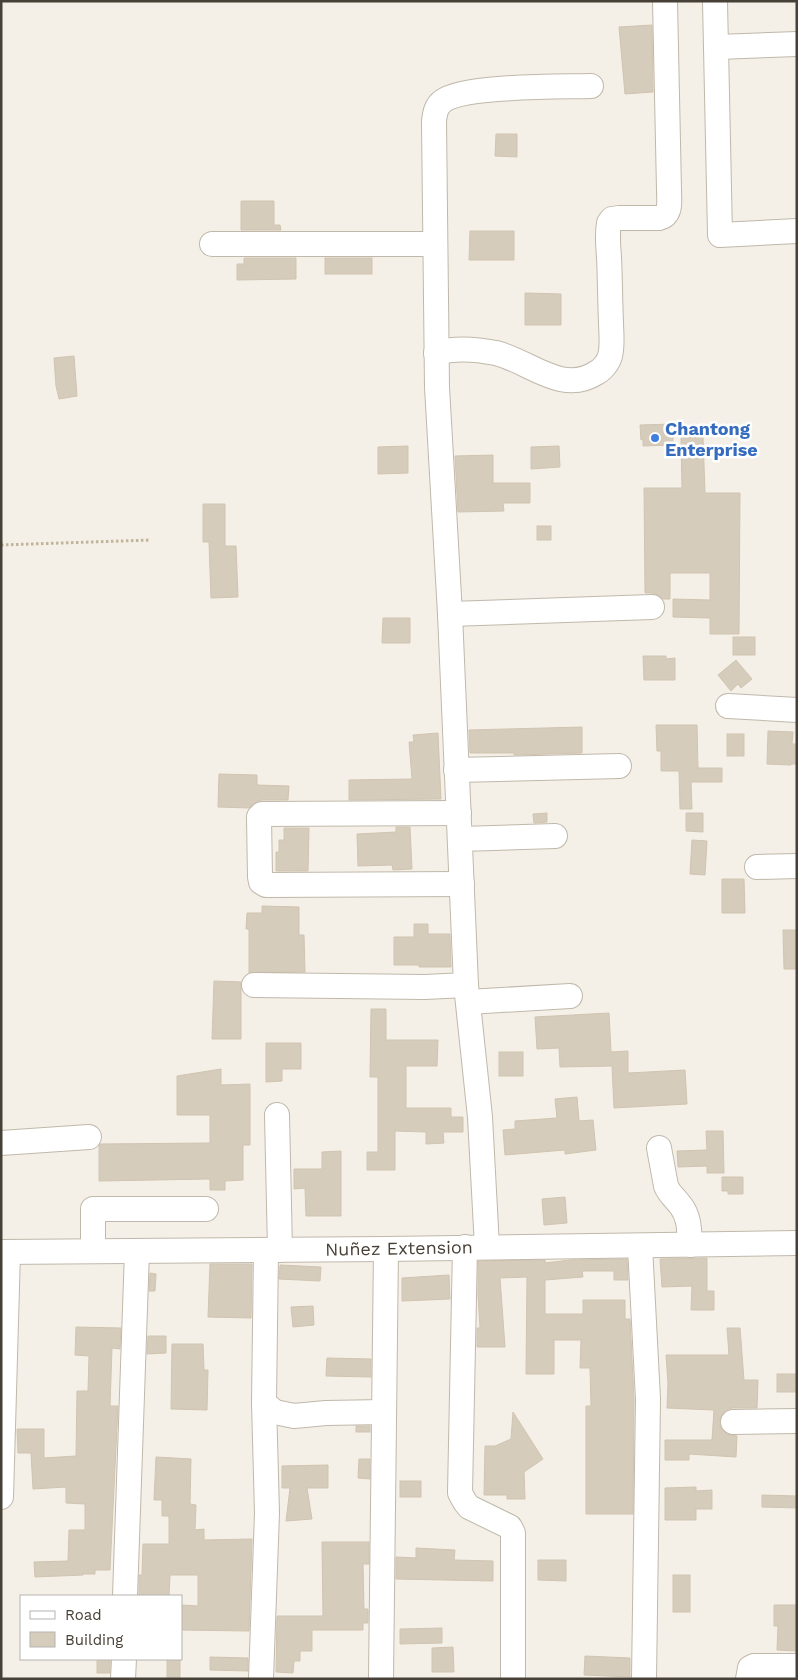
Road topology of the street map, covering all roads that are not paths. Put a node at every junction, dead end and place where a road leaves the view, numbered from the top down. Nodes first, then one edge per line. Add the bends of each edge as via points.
1 (665, 1) edge
2 (715, 1) edge
3 (797, 44) edge
4 (717, 47) junction
5 (591, 86) dead end
6 (797, 231) edge
7 (212, 244) dead end
8 (434, 244) junction
9 (436, 353) junction
10 (652, 607) dead end
11 (450, 614) junction
12 (728, 706) dead end
13 (797, 710) edge
14 (619, 766) dead end
15 (456, 770) junction
16 (459, 813) junction
17 (554, 836) dead end
18 (460, 839) junction
19 (797, 866) edge
20 (757, 867) dead end
21 (462, 884) junction
22 (254, 985) dead end
23 (467, 994) junction
24 (570, 996) dead end
25 (277, 1115) dead end
26 (89, 1138) dead end
27 (1, 1143) edge
28 (659, 1148) dead end
29 (206, 1209) dead end
30 (797, 1243) edge
31 (690, 1245) junction
32 (640, 1246) junction
33 (476, 1247) junction
34 (386, 1249) junction
35 (273, 1250) junction
36 (92, 1251) junction
37 (136, 1251) junction
38 (4, 1252) edge
39 (264, 1403) junction
40 (384, 1412) junction
41 (797, 1421) edge
42 (733, 1422) dead end
43 (1, 1497) edge
44 (125, 1595) edge
45 (124, 1660) edge
46 (797, 1666) edge
47 (123, 1679) edge
48 (261, 1679) edge
49 (381, 1679) edge
50 (513, 1679) edge
51 (644, 1679) edge
52 (748, 1679) edge

1 - 9 street via 668,213 658,218 619,218 609,222 610,358 601,370 591,376 567,381 497,353 460,349
2 - 4 street
3 - 4 street
4 - 6 street via 720,235
5 - 8 street via 515,88 453,96 442,101 434,121
7 - 8 street
8 - 9 street
9 - 11 street
10 - 11 street
11 - 15 street
12 - 13 street
14 - 15 street
15 - 16 street
16 - 18 street
16 - 21 street via 262,814 259,817 260,877 266,885
17 - 18 street
18 - 21 street
19 - 20 street
21 - 23 street
22 - 23 street via 425,986
23 - 24 street
23 - 33 street via 480,1117
25 - 35 street
26 - 27 street
28 - 31 street via 668,1191 688,1218
29 - 36 street via 92,1210
30 - 31 street, Nuñez Extension
31 - 32 street, Nuñez Extension
32 - 33 street, Nuñez Extension
32 - 51 street via 648,1399
33 - 34 street, Nuñez Extension
33 - 50 street via 460,1493 469,1507 510,1527 513,1533
34 - 35 street, Nuñez Extension
34 - 40 street
35 - 37 street, Nuñez Extension
35 - 39 street
36 - 37 street, Nuñez Extension
36 - 38 street, Nuñez Extension
37 - 44 street
38 - 43 street
39 - 40 street via 275,1412 294,1416
39 - 48 street via 267,1513
40 - 49 street
41 - 42 street
45 - 47 street
46 - 52 street via 754,1666 750,1668

